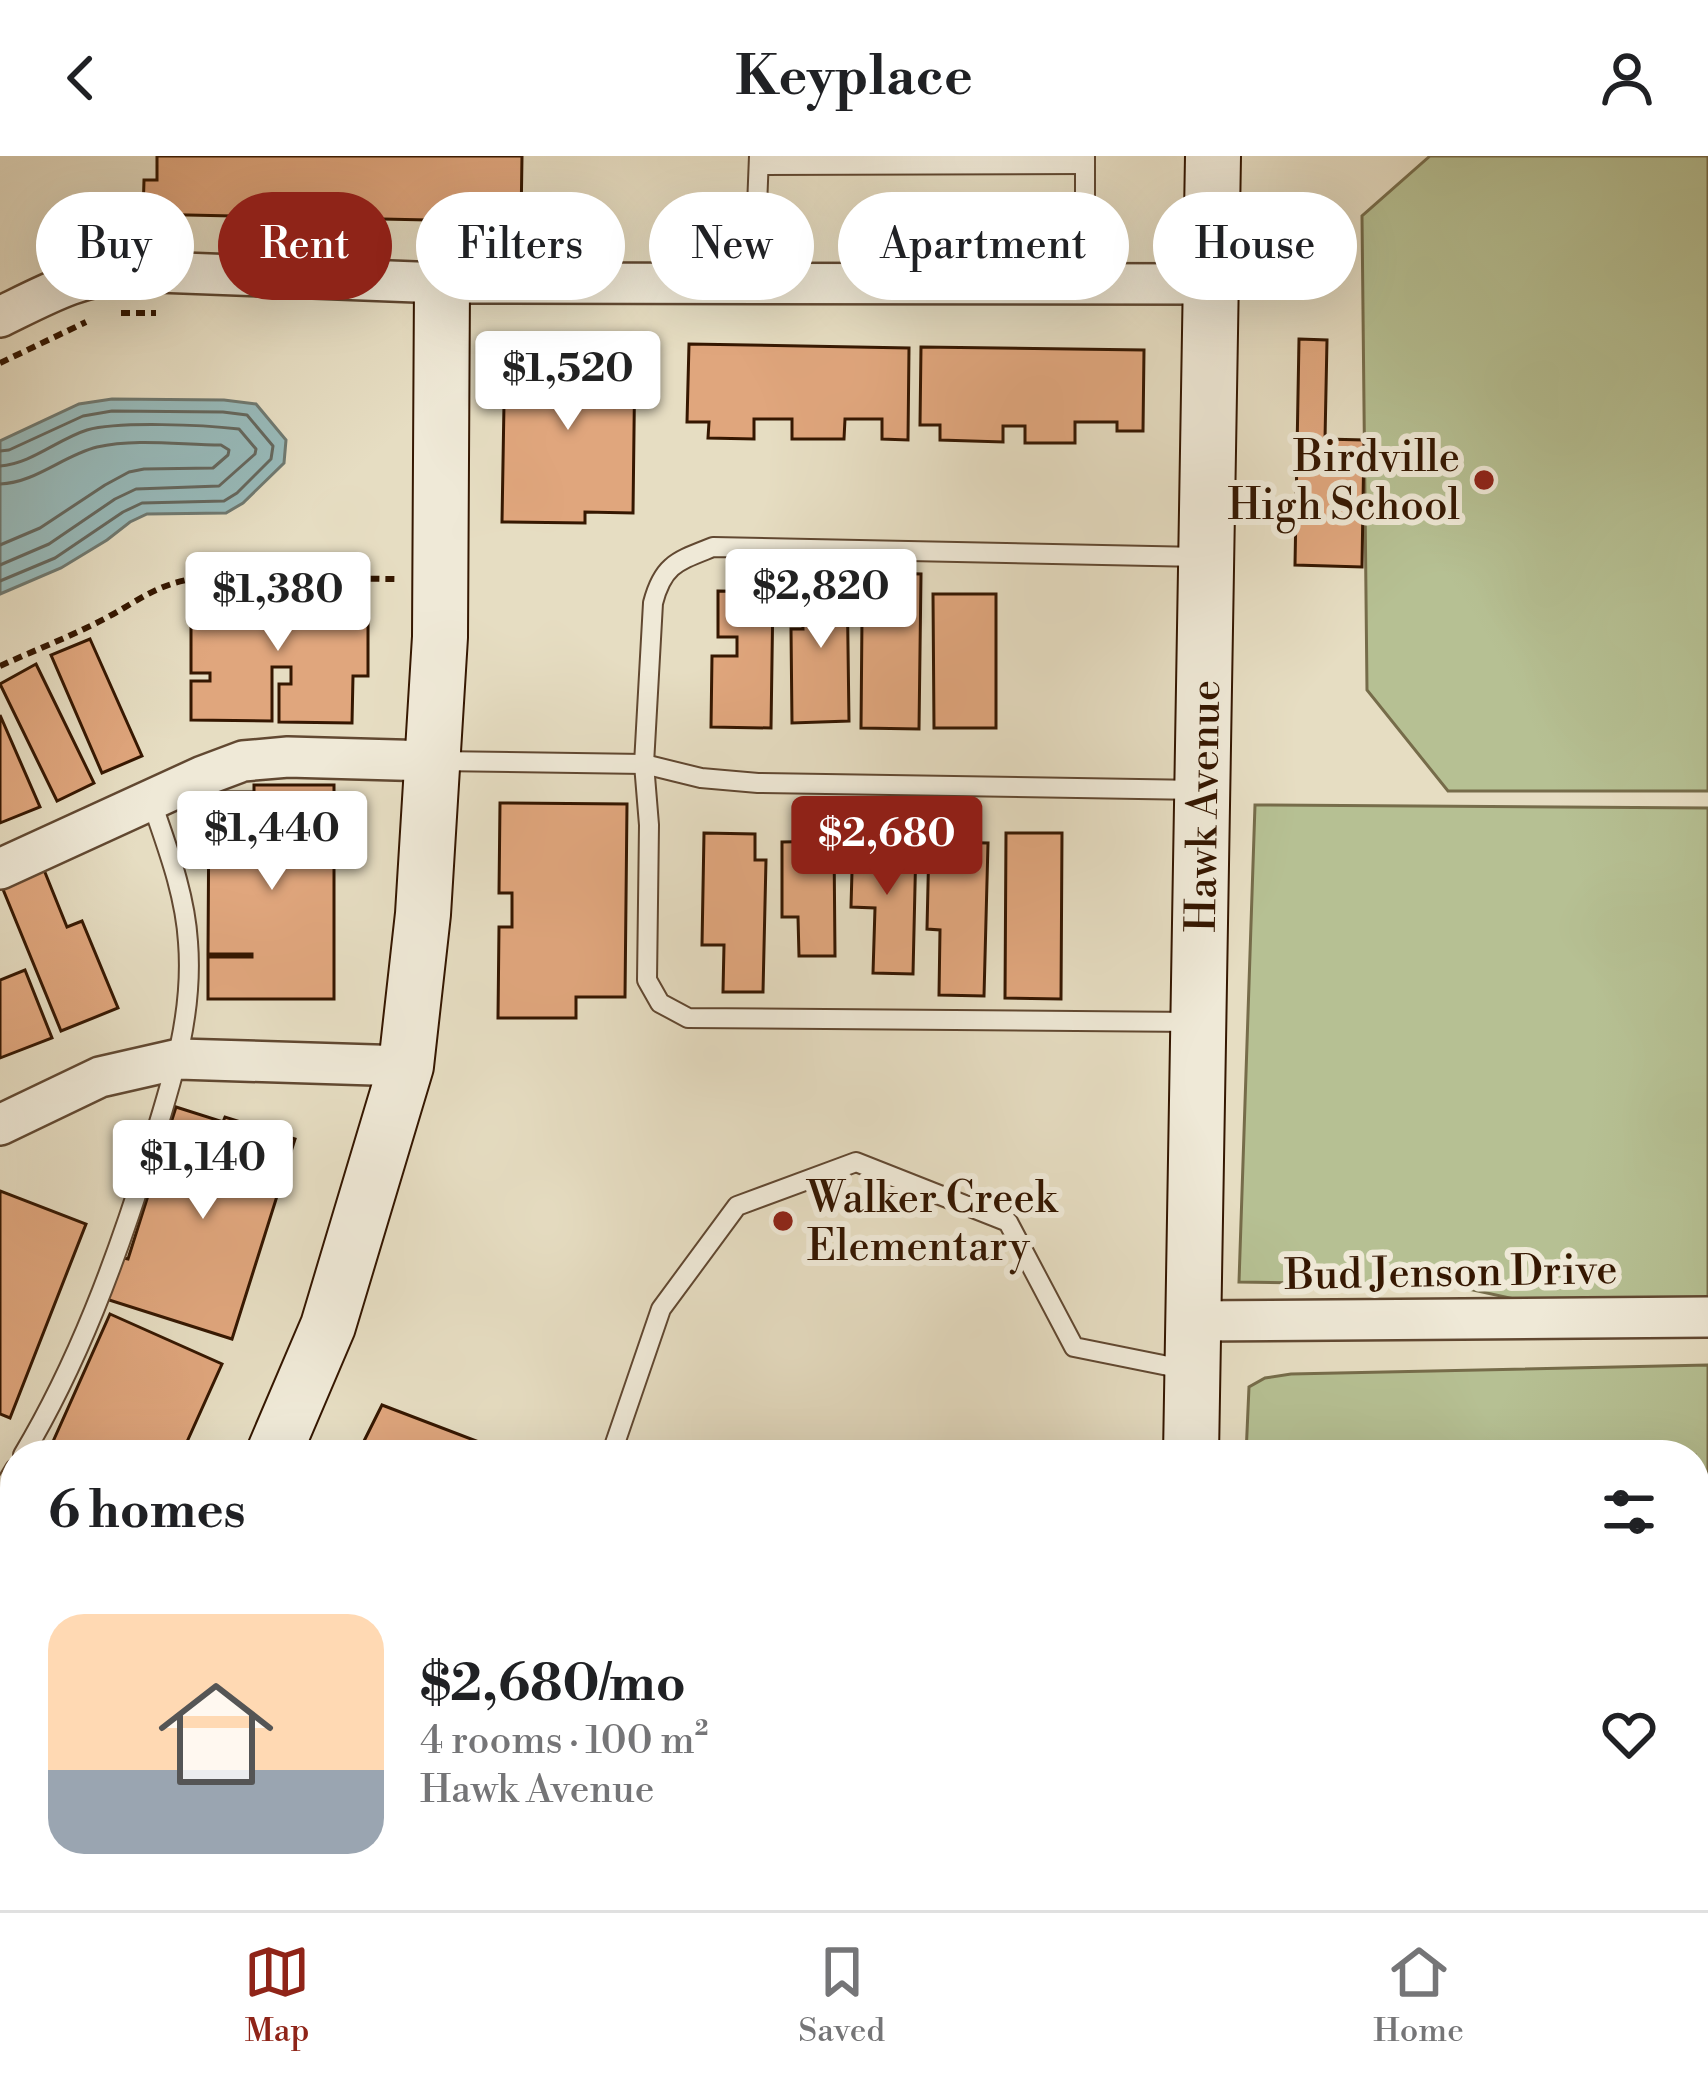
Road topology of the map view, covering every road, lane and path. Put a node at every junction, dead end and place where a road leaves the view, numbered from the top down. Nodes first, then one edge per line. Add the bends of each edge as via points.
1 (1214, 156) edge
2 (1085, 160) edge
3 (759, 161) edge
4 (758, 192) edge
5 (1085, 192) edge
6 (1213, 192) edge
7 (416, 282) edge
8 (442, 300) edge
9 (1211, 300) edge
10 (106, 313) dead end
11 (173, 313) dead end
12 (0, 317) edge
13 (92, 320) dead end
14 (0, 363) edge
15 (1206, 557) junction
16 (397, 579) dead end
17 (0, 666) edge
18 (433, 761) junction
19 (644, 764) junction
20 (1202, 790) junction
21 (151, 800) junction
22 (0, 869) edge
23 (1199, 1022) junction
24 (179, 1059) junction
25 (406, 1066) junction
26 (0, 1125) edge
27 (1708, 1317) edge
28 (1193, 1346) junction
29 (32, 1440) edge
30 (279, 1440) edge
31 (616, 1440) edge
32 (1191, 1440) edge

1 - 6 street, Hawk Avenue
2 - 3 lane
2 - 5 lane
3 - 4 lane
7 - 12 street via 131,271 66,284
8 - 18 street
9 - 15 street, Hawk Avenue
10 - 11 path
13 - 14 path
15 - 19 lane via 713,547 660,577
15 - 20 street, Hawk Avenue
16 - 17 path via 175,582
18 - 19 lane
18 - 21 street via 243,761
18 - 25 street
19 - 20 lane via 758,783
19 - 23 lane via 647,980 660,1003 688,1018
20 - 23 street, Hawk Avenue
21 - 22 street
21 - 24 lane via 189,946
23 - 28 street, Hawk Avenue
24 - 25 street
24 - 26 street via 100,1077
24 - 29 lane via 109,1272
25 - 30 street via 328,1326
27 - 28 street, Bud Jenson Drive
28 - 31 lane via 1074,1347 1008,1222 856,1162 736,1205 661,1309
28 - 32 street, Hawk Avenue

